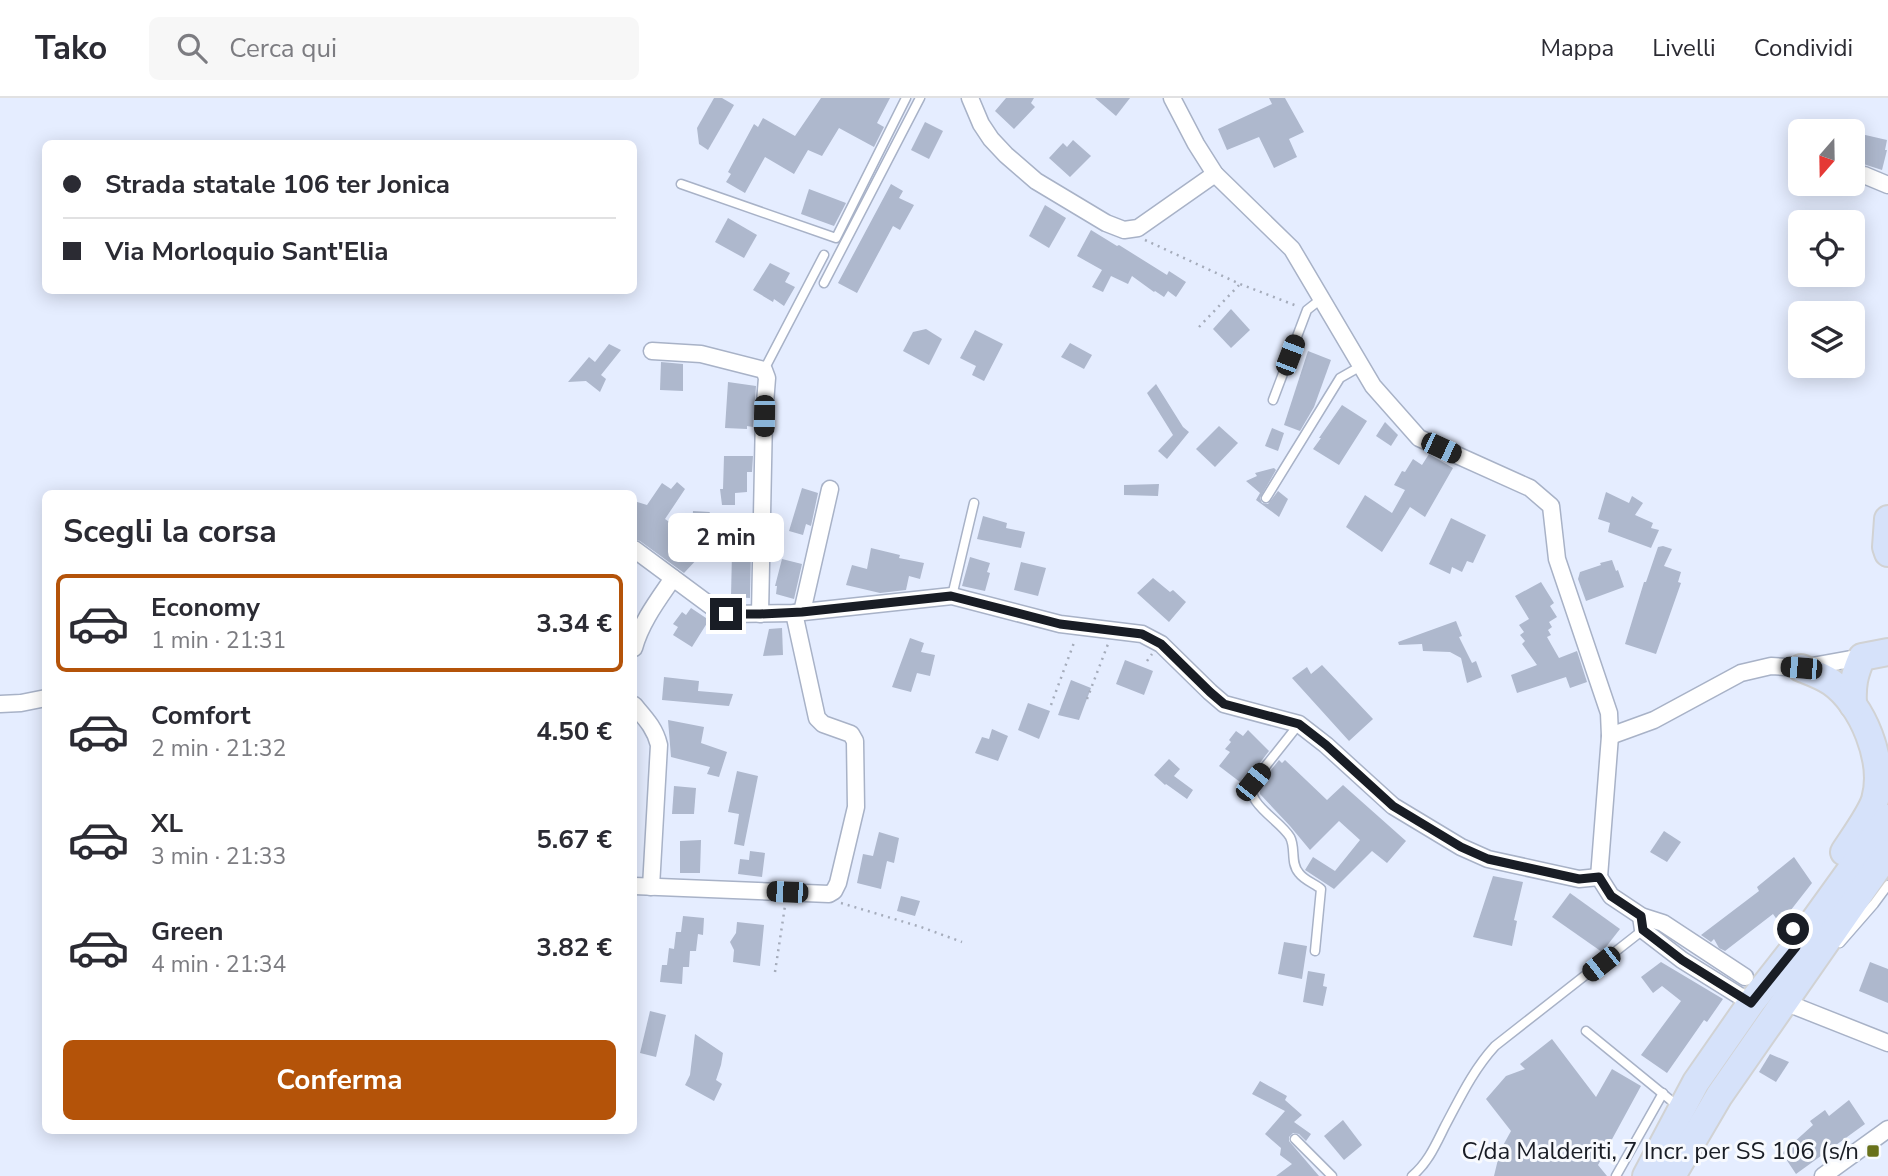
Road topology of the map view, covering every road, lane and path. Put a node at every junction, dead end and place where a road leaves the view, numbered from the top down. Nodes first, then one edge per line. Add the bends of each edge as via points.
1 (906, 98) edge
2 (920, 98) edge
3 (970, 98) edge
4 (1172, 98) edge
5 (1215, 174) junction
6 (1866, 176) edge
7 (681, 184) dead end
8 (1888, 185) edge
9 (1138, 228) junction
10 (824, 255) dead end
11 (824, 283) dead end
12 (1240, 284) junction
13 (1321, 299) junction
14 (1307, 310) junction
15 (1199, 327) dead end
16 (652, 351) dead end
17 (1361, 366) junction
18 (764, 370) junction
19 (1273, 400) dead end
20 (830, 489) dead end
21 (1266, 498) dead end
22 (974, 503) dead end
23 (1888, 519) edge
24 (637, 551) edge
25 (1888, 553) edge
26 (673, 578) junction
27 (951, 596) junction
28 (798, 612) junction
29 (760, 614) junction
30 (1080, 626) junction
31 (1113, 631) junction
32 (637, 638) edge
33 (1875, 654) edge
34 (1801, 668) junction
35 (42, 699) edge
36 (1087, 699) dead end
37 (0, 704) edge
38 (1051, 705) dead end
39 (1853, 705) junction
40 (637, 708) edge
41 (1299, 724) junction
42 (1610, 736) junction
43 (1888, 818) edge
44 (1888, 853) edge
45 (1599, 877) junction
46 (1888, 885) edge
47 (637, 887) edge
48 (651, 887) junction
49 (834, 891) junction
50 (787, 892) junction
51 (1642, 923) junction
52 (962, 942) dead end
53 (1315, 951) dead end
54 (1805, 953) junction
55 (775, 972) dead end
56 (1745, 977) dead end
57 (1751, 1003) junction
58 (1792, 1005) dead end
59 (1586, 1031) dead end
60 (1888, 1043) edge
61 (1672, 1101) junction
62 (1888, 1129) edge
63 (1295, 1139) dead end
64 (1332, 1176) edge
65 (1412, 1176) edge
66 (1616, 1176) edge
67 (1646, 1176) edge
68 (1672, 1176) edge
69 (1823, 1176) edge

1 - 7 lane via 836,238
2 - 11 lane
3 - 9 street via 991,139 1036,181 1106,223 1124,230
4 - 5 street
5 - 9 street
5 - 13 street via 1292,249
6 - 8 street
9 - 12 path via 1144,240
10 - 18 lane
12 - 14 path
12 - 15 path
13 - 14 lane
13 - 17 street
14 - 19 lane
16 - 18 street via 701,354
17 - 21 lane via 1340,378
17 - 42 street via 1419,438 1530,488 1551,506 1557,559 1609,713
18 - 29 street
20 - 28 street
22 - 27 lane
23 - 25 main road
24 - 26 street
26 - 29 street via 726,614
26 - 32 street
27 - 28 street
27 - 30 street
28 - 29 street
28 - 49 street via 817,718 851,734 855,741 856,807
30 - 31 street
30 - 38 path
31 - 36 path
31 - 41 street via 1142,634 1161,644 1224,704
33 - 34 street
33 - 39 main road via 1855,672
34 - 39 main road via 1831,682
34 - 42 street via 1771,666 1741,673 1654,720
35 - 37 street
39 - 54 main road via 1871,738 1878,777 1874,801 1793,929
40 - 48 street via 656,732 659,745
41 - 45 street via 1393,806 1461,847 1488,859 1579,879
41 - 53 lane via 1250,788 1290,836 1300,874 1321,889
42 - 45 street
43 - 54 main road
44 - 54 main road
45 - 51 street via 1611,896
46 - 54 lane via 1837,947
47 - 48 street
48 - 50 street
49 - 50 street
49 - 52 path via 842,903
50 - 55 path
51 - 56 street via 1663,923
51 - 57 street via 1682,960
51 - 65 lane via 1481,1061 1429,1157
54 - 57 main road
54 - 68 main road
57 - 61 main road via 1696,1082
58 - 60 street
59 - 61 lane
61 - 66 lane
61 - 67 main road
62 - 69 street
63 - 64 lane

